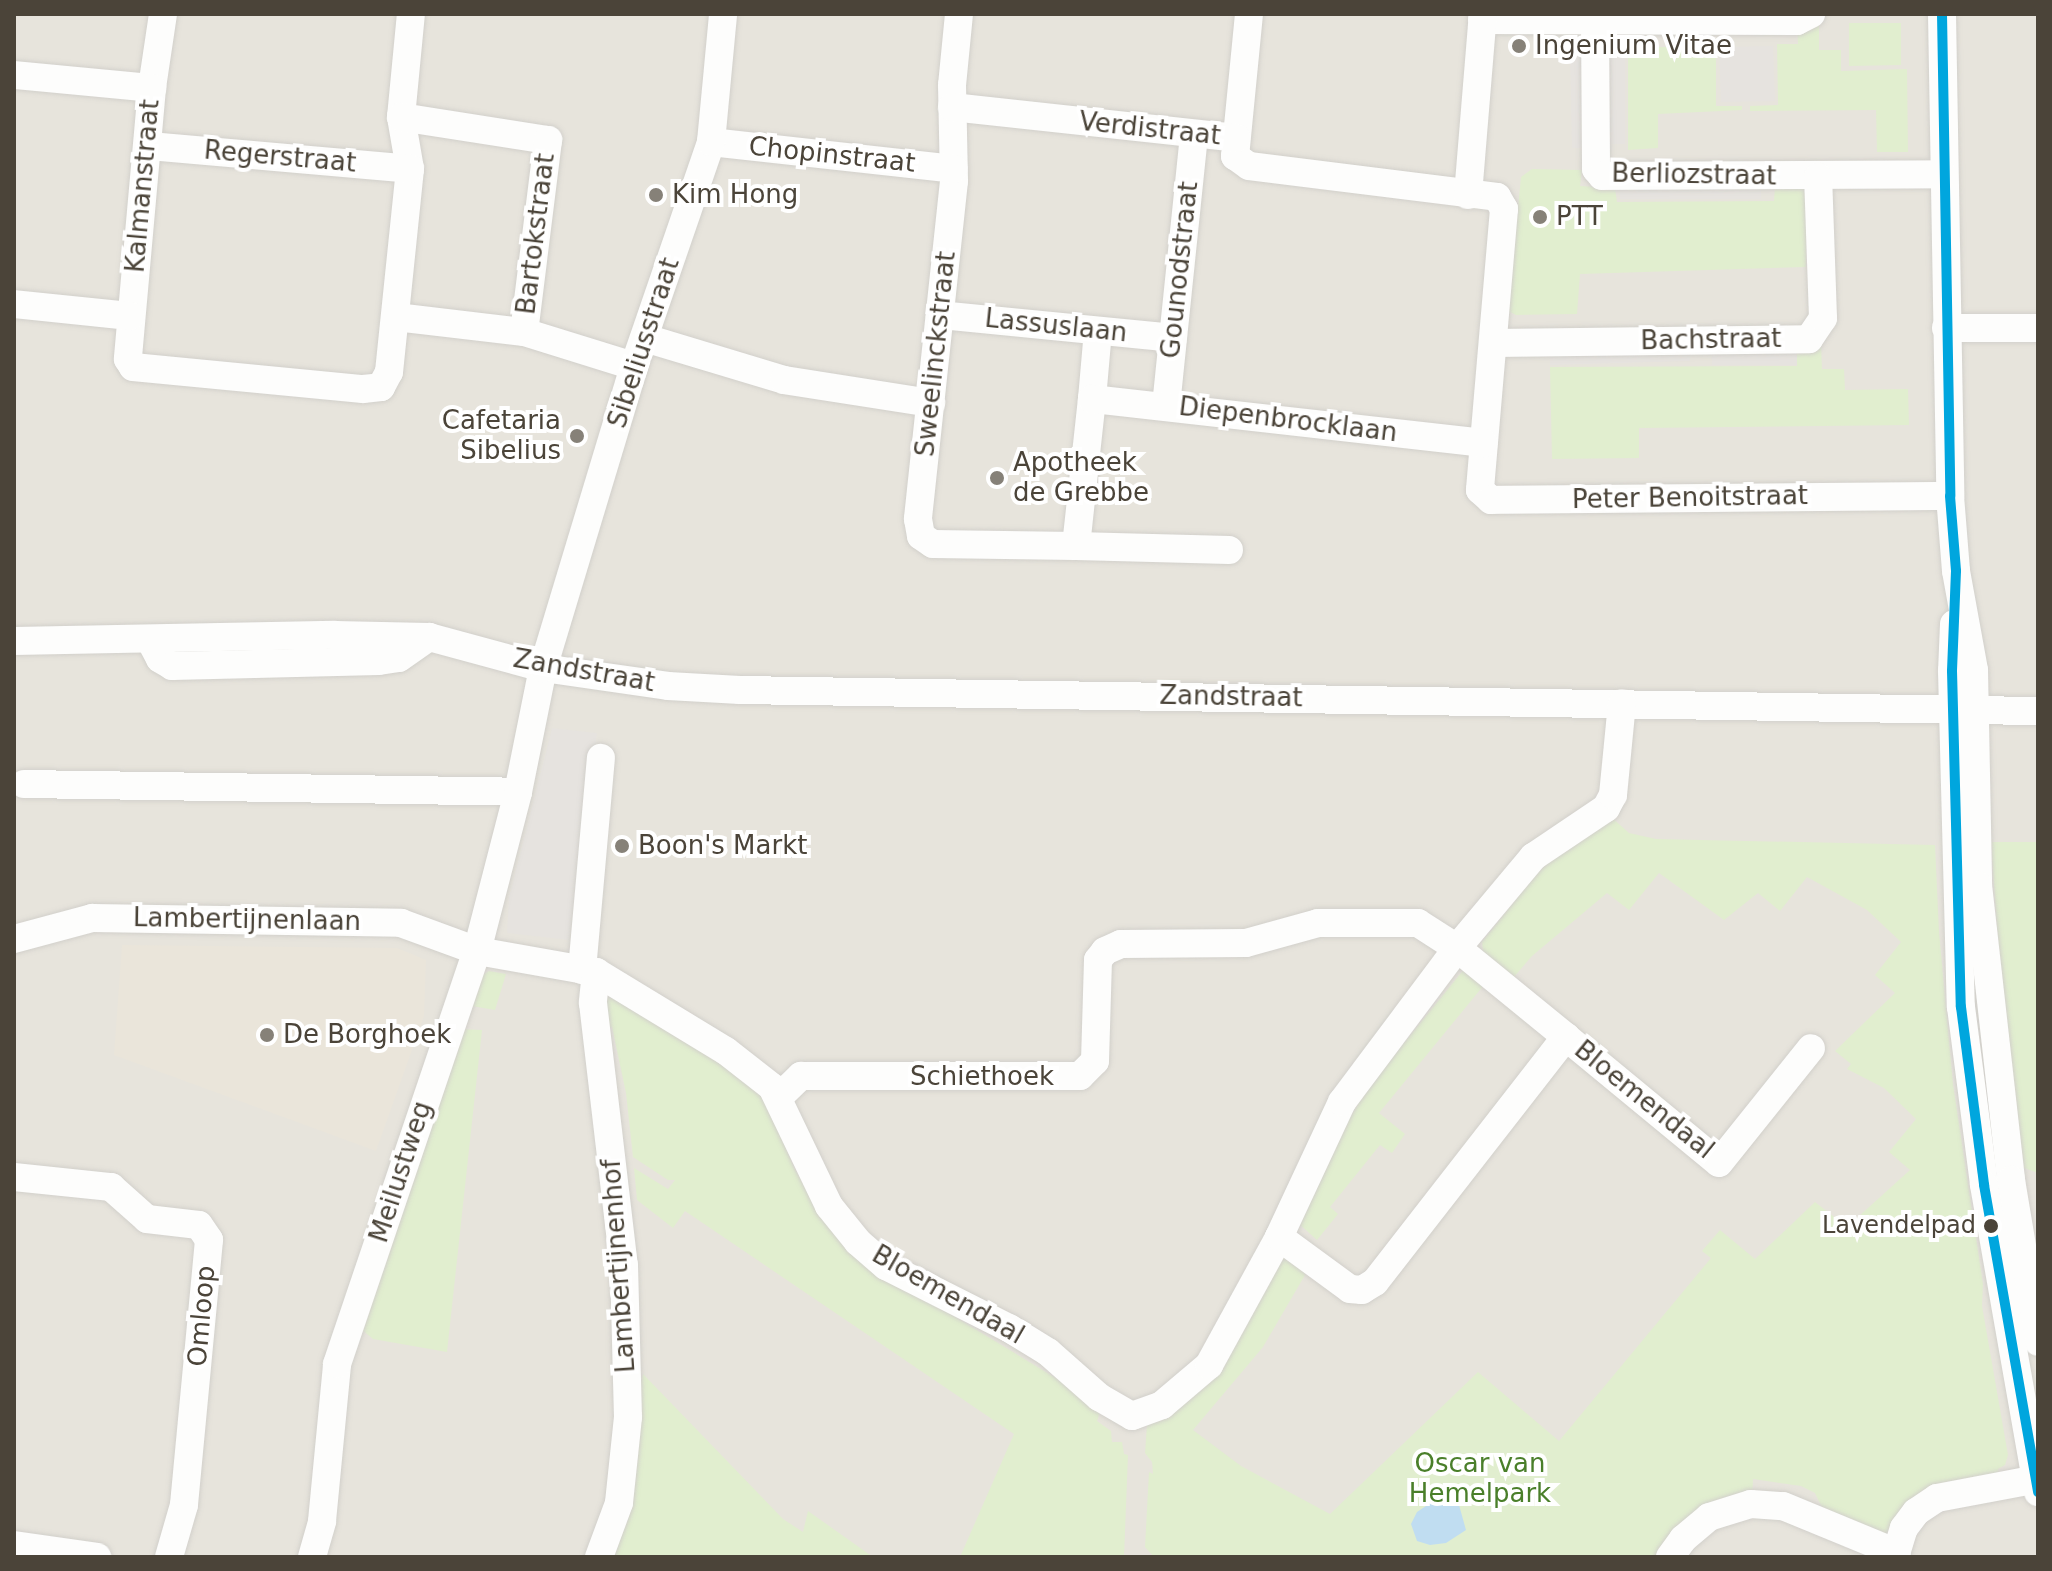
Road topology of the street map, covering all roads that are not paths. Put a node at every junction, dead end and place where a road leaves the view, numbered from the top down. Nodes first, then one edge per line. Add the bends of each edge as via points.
1 (163, 14) edge
2 (411, 14) edge
3 (723, 14) edge
4 (959, 14) edge
5 (1249, 14) edge
6 (1811, 14) edge
7 (1942, 14) edge
8 (1483, 17) edge
9 (1595, 20) junction
10 (14, 75) edge
11 (152, 88) junction
12 (952, 107) junction
13 (401, 117) junction
14 (1194, 134) junction
15 (1236, 138) junction
16 (711, 142) junction
17 (149, 146) junction
18 (410, 169) junction
19 (954, 169) junction
20 (1943, 174) junction
21 (1818, 177) junction
22 (1468, 195) junction
23 (14, 304) edge
24 (940, 315) junction
25 (130, 316) junction
26 (396, 317) junction
27 (1946, 328) junction
28 (2038, 328) edge
29 (1098, 331) junction
30 (524, 332) junction
31 (645, 338) junction
32 (1173, 338) junction
33 (1494, 343) junction
34 (634, 366) junction
35 (1092, 399) junction
36 (931, 403) junction
37 (1166, 406) junction
38 (1484, 443) junction
39 (1950, 496) junction
40 (1076, 546) junction
41 (1229, 550) dead end
42 (14, 641) edge
43 (543, 668) junction
44 (1622, 703) junction
45 (1964, 710) junction
46 (2038, 711) edge
47 (601, 758) dead end
48 (24, 784) dead end
49 (518, 792) junction
50 (14, 939) edge
51 (1457, 948) junction
52 (477, 951) junction
53 (589, 971) junction
54 (1566, 1037) junction
55 (1811, 1048) dead end
56 (778, 1098) junction
57 (14, 1177) edge
58 (1279, 1237) junction
59 (2038, 1342) edge
60 (2037, 1483) edge
61 (14, 1545) edge
62 (1896, 1555) edge
63 (97, 1557) edge
64 (169, 1557) edge
65 (312, 1557) edge
66 (599, 1557) edge
67 (1670, 1557) edge

1 - 11 street, Kalmanstraat
2 - 13 street
3 - 16 street, Sibeliusstraat
4 - 12 street, Sweelinckstraat
5 - 15 street
6 - 9 street via 1797,21
7 - 20 street
8 - 9 street
8 - 22 street
9 - 21 street, Berliozstraat via 1596,169 1602,176
10 - 11 street
11 - 17 street, Kalmanstraat
12 - 14 street, Verdistraat
12 - 19 street, Sweelinckstraat
13 - 18 street
13 - 30 street, Bartokstraat via 548,140
14 - 15 street, Verdistraat
14 - 32 street, Gounodstraat
15 - 22 street, Verdistraat via 1235,156 1249,166
16 - 19 street, Chopinstraat
16 - 31 street, Sibeliusstraat
17 - 18 street, Regerstraat
17 - 25 street, Kalmanstraat
18 - 26 street
19 - 24 street, Sweelinckstraat
20 - 21 street, Berliozstraat
20 - 27 street
21 - 33 street, Bachstraat via 1823,318 1809,339
22 - 33 street via 1497,197 1504,209
23 - 25 street
24 - 29 street, Lassuslaan
24 - 36 street, Sweelinckstraat
25 - 26 street, Kalmanstraat via 128,359 133,367 363,389 381,387 389,372
26 - 30 street
27 - 28 street
27 - 39 street
29 - 32 street, Lassuslaan
29 - 35 street
30 - 34 street
31 - 34 street, Sibeliusstraat
31 - 36 street via 784,380
32 - 37 street, Gounodstraat
33 - 38 street
34 - 43 street, Sibeliusstraat
35 - 37 street, Diepenbrocklaan
35 - 40 street
36 - 40 street, Sweelinckstraat via 918,519 921,536 933,544
37 - 38 street, Diepenbrocklaan
38 - 39 street, Peter Benoitstraat via 1480,490 1491,500
39 - 45 street via 1956,571 1974,670
40 - 41 street
42 - 43 street, Zandstraat via 150,640 160,659 172,666 379,661 399,658 429,637
43 - 44 street, Zandstraat via 668,686 740,690
43 - 49 street, Meilustweg
44 - 45 street, Zandstraat
44 - 51 street, Bloemendaal via 1613,795 1606,808 1533,857
45 - 46 street, Zandstraat
45 - 59 street via 1985,970
45 - 60 street via 1961,1007 1984,1185
47 - 53 street
48 - 49 street
49 - 52 street, Meilustweg
50 - 52 street, Lambertijnenlaan via 92,918 401,923
51 - 54 street, Bloemendaal
51 - 56 street, Schiethoek via 1418,923 1318,923 1215,946 1121,944 1098,960 1097,1049 1095,1061 1080,1076 801,1076
51 - 58 street, Bloemendaal via 1342,1102
52 - 53 street, Bloemendaal
52 - 65 street, Meilustweg via 337,1364 322,1521
53 - 56 street, Bloemendaal via 726,1051 772,1087
53 - 66 street, Lambertijnenhof via 624,1265 628,1417 619,1503
54 - 55 street, Bloemendaal via 1719,1163
54 - 58 street, Bloemendaal via 1375,1282 1362,1290 1350,1289
56 - 58 street, Bloemendaal via 829,1206 858,1242 886,1266 1048,1352 1099,1397 1132,1416 1162,1405 1209,1365
57 - 64 street, Omloop via 111,1187 147,1219 199,1225 209,1240 184,1505
60 - 62 street via 1937,1498 1904,1528
61 - 63 street
62 - 67 street via 1783,1506 1751,1504 1709,1517

